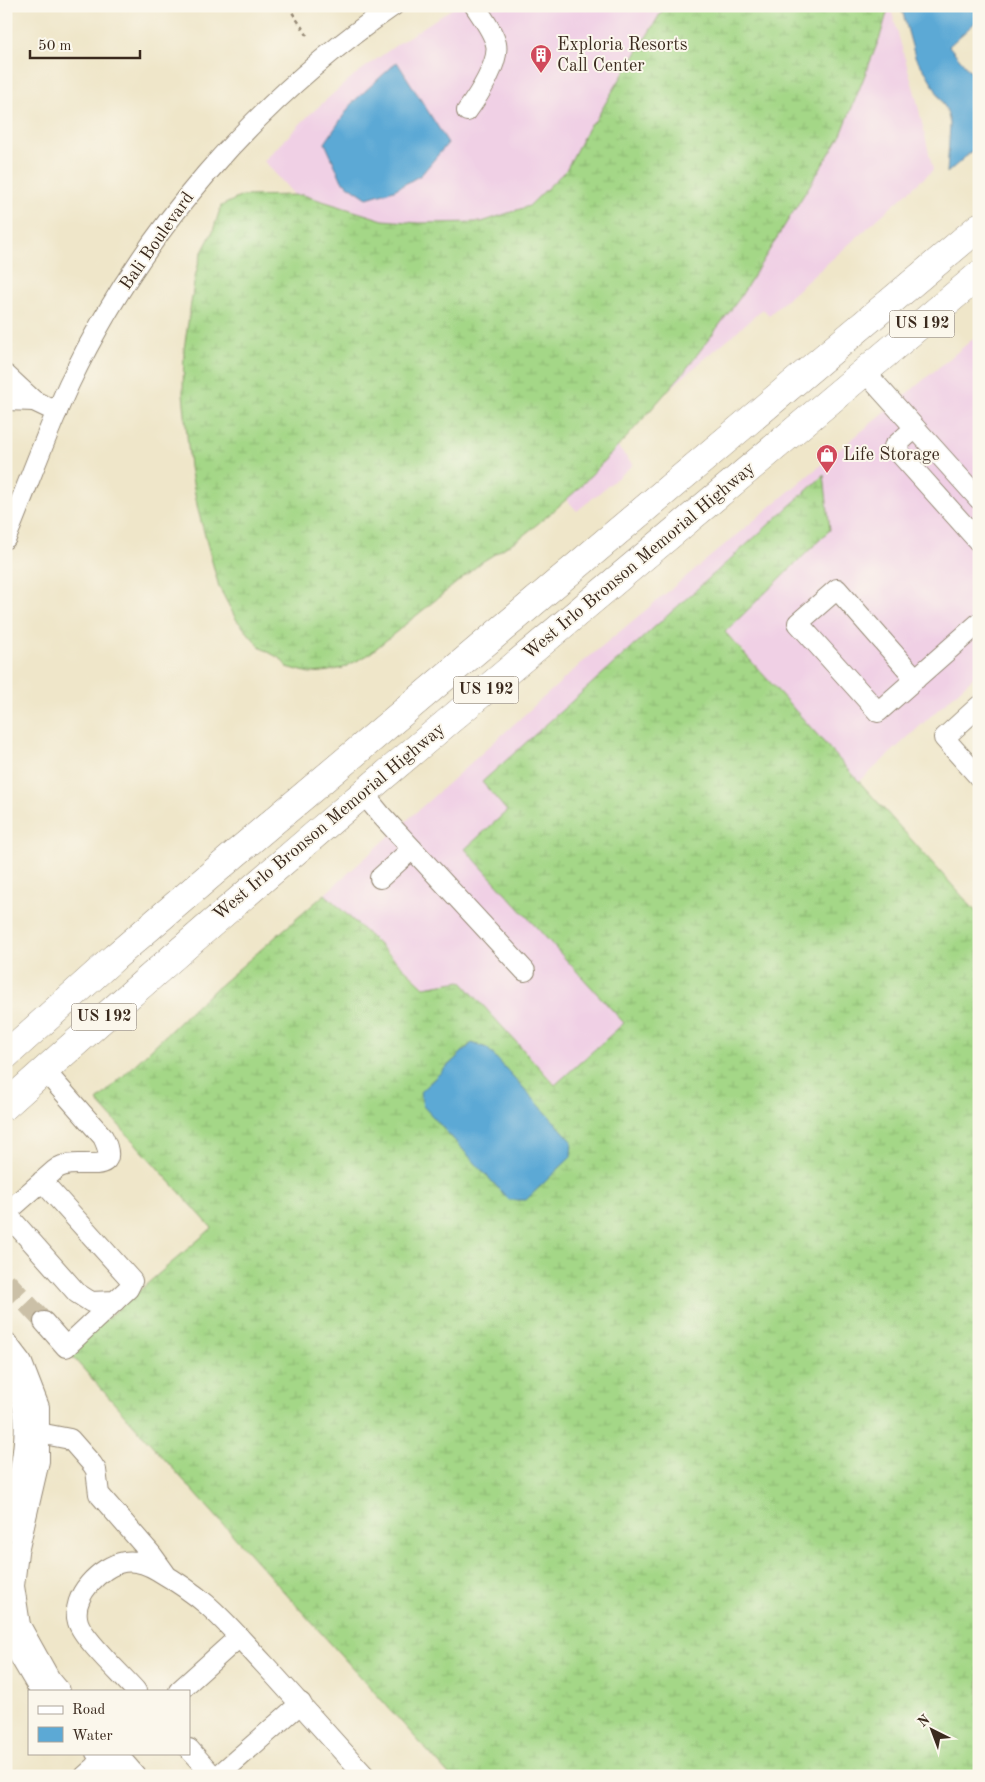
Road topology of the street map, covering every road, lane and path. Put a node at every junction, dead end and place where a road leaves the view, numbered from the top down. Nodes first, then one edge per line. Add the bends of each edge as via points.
1 (288, 6) edge
2 (393, 6) edge
3 (475, 6) edge
4 (307, 35) dead end
5 (467, 111) dead end
6 (979, 227) edge
7 (979, 275) edge
8 (884, 306) junction
9 (834, 348) junction
10 (865, 372) junction
11 (6, 375) edge
12 (6, 400) edge
13 (34, 401) junction
14 (57, 412) junction
15 (813, 416) junction
16 (915, 428) junction
17 (979, 499) edge
18 (6, 538) edge
19 (979, 542) edge
20 (979, 622) edge
21 (916, 678) junction
22 (979, 706) edge
23 (405, 710) junction
24 (339, 766) junction
25 (979, 777) edge
26 (363, 793) junction
27 (308, 839) junction
28 (412, 849) junction
29 (380, 878) dead end
30 (525, 971) dead end
31 (6, 1055) edge
32 (44, 1070) junction
33 (6, 1104) edge
34 (42, 1181) junction
35 (6, 1213) edge
36 (115, 1301) junction
37 (44, 1322) tunnel mouth
38 (6, 1342) edge
39 (6, 1372) edge
40 (32, 1433) junction
41 (18, 1488) edge
42 (6, 1531) edge
43 (168, 1576) junction
44 (6, 1623) edge
45 (239, 1637) junction
46 (39, 1690) edge
47 (59, 1690) edge
48 (135, 1690) edge
49 (180, 1690) edge
50 (300, 1703) junction
51 (190, 1750) edge
52 (106, 1755) edge
53 (357, 1773) edge
54 (86, 1776) edge
55 (116, 1776) edge
56 (136, 1776) edge
57 (213, 1776) edge
58 (218, 1776) edge

1 - 4 path
2 - 14 street, Bali Boulevard via 294,84 218,160 187,197 130,276 84,356
3 - 5 street via 494,38 497,51 480,92
6 - 8 highway, West Irlo Bronson Memorial Highway / US 192
7 - 10 highway, West Irlo Bronson Memorial Highway / US 192
8 - 9 highway, West Irlo Bronson Memorial Highway / US 192
8 - 10 highway via 865,355
9 - 15 highway via 840,362 836,375
9 - 23 highway, West Irlo Bronson Memorial Highway / US 192
10 - 15 highway, West Irlo Bronson Memorial Highway / US 192
10 - 16 street
11 - 13 street
12 - 13 street
13 - 14 street
14 - 18 street, Bali Boulevard
15 - 26 highway, West Irlo Bronson Memorial Highway / US 192
16 - 17 street
16 - 19 street via 894,447
20 - 21 street
21 - 21 street via 878,712 798,623 836,588
22 - 25 street via 944,738
23 - 24 highway, West Irlo Bronson Memorial Highway / US 192
23 - 26 highway via 370,759
24 - 27 highway via 340,780 334,798
24 - 31 highway, West Irlo Bronson Memorial Highway / US 192 via 115,957
26 - 27 highway, West Irlo Bronson Memorial Highway / US 192
26 - 28 street
27 - 32 highway, West Irlo Bronson Memorial Highway / US 192
28 - 29 street
28 - 30 street
32 - 33 highway, West Irlo Bronson Memorial Highway / US 192
32 - 34 street via 103,1137 109,1157 99,1164 63,1165
34 - 35 street
34 - 36 street via 132,1281
35 - 36 street via 77,1293 91,1302
36 - 37 street via 66,1346
38 - 40 street via 22,1363 38,1408
39 - 40 street
40 - 41 street
40 - 43 street via 70,1439 96,1470 98,1494
41 - 42 street
41 - 47 street via 18,1552 14,1586 20,1625
43 - 45 street via 207,1604
43 - 48 street via 142,1563 116,1564 92,1581 78,1606 76,1615 82,1630
44 - 46 street via 10,1640
45 - 49 street
45 - 50 street
50 - 53 street
50 - 58 street
51 - 57 street
52 - 54 street
52 - 55 street
52 - 56 street

